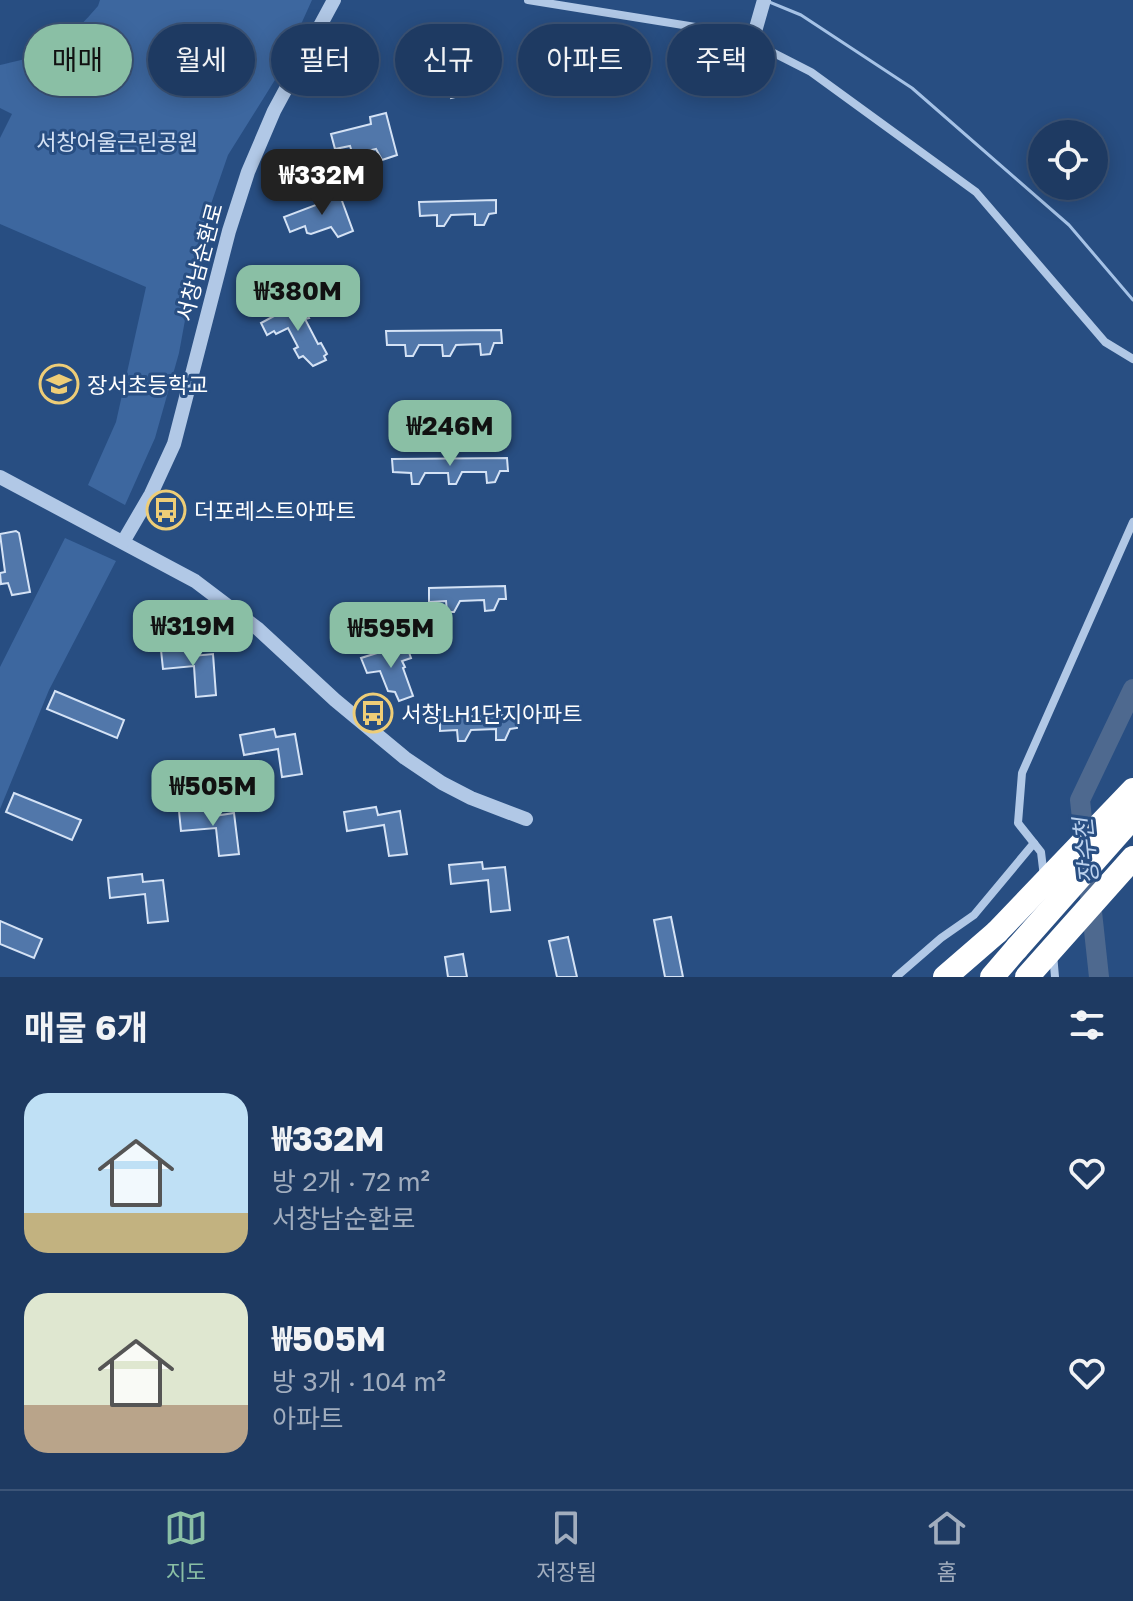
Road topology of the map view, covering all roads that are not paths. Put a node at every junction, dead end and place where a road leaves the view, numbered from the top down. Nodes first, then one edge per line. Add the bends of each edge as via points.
1 (334, 0) edge
2 (528, 0) edge
3 (764, 0) edge
4 (686, 24) edge
5 (757, 24) edge
6 (775, 49) edge
7 (1133, 359) edge
8 (0, 477) edge
9 (1133, 522) edge
10 (123, 542) junction
11 (1133, 790) edge
12 (1133, 817) edge
13 (526, 819) dead end
14 (1034, 843) junction
15 (1133, 858) edge
16 (997, 932) junction
17 (896, 977) edge
18 (945, 977) edge
19 (957, 977) edge
20 (992, 977) edge
21 (1027, 977) edge
22 (1055, 977) edge

1 - 10 street, 서창남순환로 via 274,111 248,172 174,444
2 - 4 street
3 - 5 street
6 - 7 street via 976,192 1105,342
8 - 10 street
9 - 14 street via 1022,773 1018,823
10 - 13 street via 195,581 257,628 418,766 471,798
11 - 16 highway, bridge
12 - 20 highway, bridge
14 - 17 street via 974,915
14 - 22 street via 1041,852
15 - 21 highway, bridge
16 - 18 highway
16 - 19 highway

